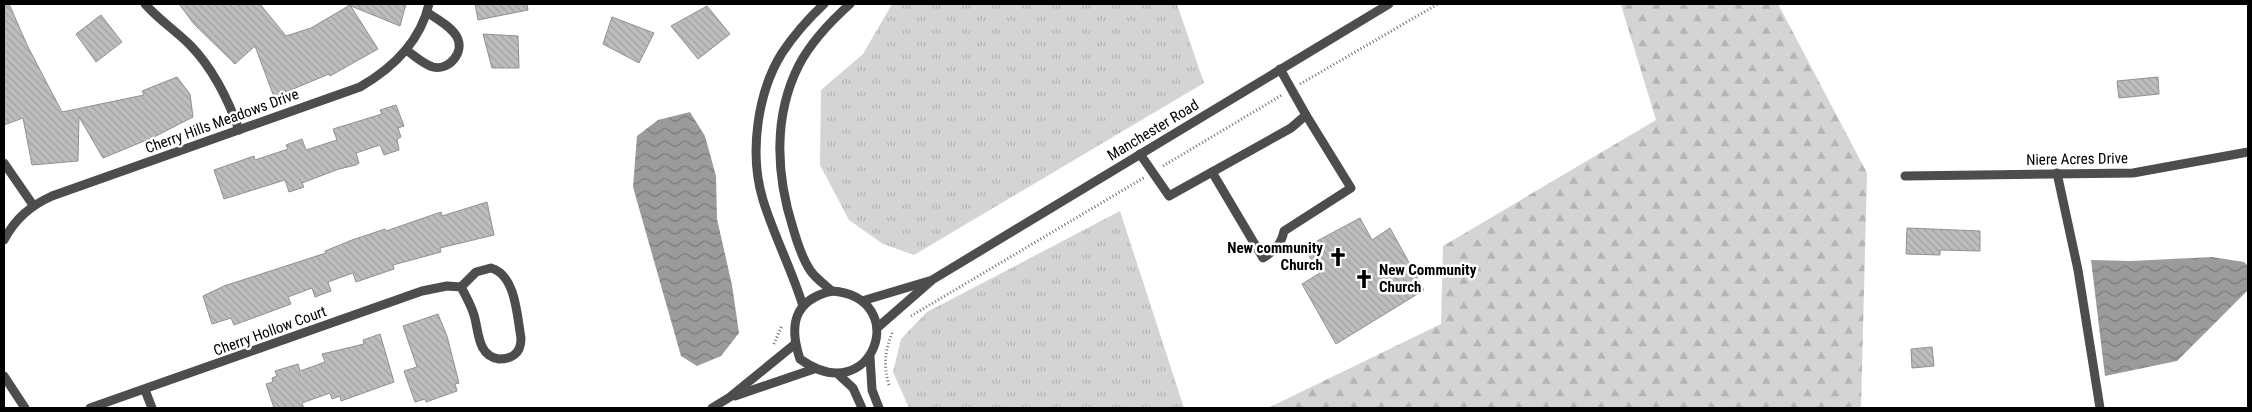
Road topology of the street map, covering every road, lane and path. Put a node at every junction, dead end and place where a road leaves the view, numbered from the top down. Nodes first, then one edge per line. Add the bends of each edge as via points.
1 (145, 4) edge
2 (824, 4) edge
3 (850, 4) edge
4 (1389, 4) edge
5 (1438, 4) edge
6 (428, 8) edge
7 (815, 13) junction
8 (827, 25) junction
9 (406, 50) junction
10 (1280, 69) junction
11 (1292, 89) junction
12 (1306, 115) junction
13 (239, 130) junction
14 (2248, 152) edge
15 (1140, 154) junction
16 (4, 163) edge
17 (1153, 172) junction
18 (1212, 172) junction
19 (2057, 173) junction
20 (1905, 176) dead end
21 (33, 205) junction
22 (4, 240) edge
23 (932, 280) junction
24 (461, 287) junction
25 (832, 291) junction
26 (862, 301) junction
27 (803, 306) junction
28 (905, 319) dead end
29 (782, 322) dead end
30 (899, 325) dead end
31 (877, 328) junction
32 (795, 344) junction
33 (771, 346) dead end
34 (870, 357) junction
35 (814, 369) junction
36 (839, 375) junction
37 (4, 376) edge
38 (889, 385) dead end
39 (145, 390) junction
40 (730, 397) junction
41 (25, 408) edge
42 (90, 408) edge
43 (152, 408) edge
44 (712, 408) edge
45 (862, 408) edge
46 (879, 408) edge
47 (2100, 408) edge

1 - 13 street via 206,64 230,105
2 - 7 street
3 - 8 street
4 - 10 street, Manchester Road
5 - 11 path
6 - 9 street, Cherry Hills Meadows Drive
6 - 9 street via 457,38 455,58 447,65 433,67
7 - 8 street
7 - 27 street via 782,54 761,104 758,135 762,197
8 - 25 street via 800,64 791,84 781,126 779,162 798,244 810,270
9 - 13 street, Cherry Hills Meadows Drive via 391,67 360,86
10 - 11 street
10 - 15 street, Manchester Road
11 - 12 street
11 - 17 path
12 - 18 street via 1291,128
12 - 18 street via 1351,188 1284,231 1281,244 1263,258
13 - 21 street, Cherry Hills Meadows Drive
14 - 19 street, Niere Acres Drive via 2133,173
15 - 17 street
15 - 23 street, Manchester Road
16 - 21 street
17 - 18 street via 1169,196
17 - 28 path
19 - 20 street, Niere Acres Drive
19 - 47 street via 2078,270
21 - 22 street, Cherry Hills Meadows Drive via 16,220
23 - 26 street, Manchester Road
23 - 31 street, Manchester Road
24 - 24 street via 476,272 484,269 498,270 508,279 521,338 521,346 515,355 496,359 483,349 475,316
24 - 39 street, Cherry Hollow Court via 422,291
25 - 26 street via 844,292
25 - 27 street via 811,299
26 - 31 street via 873,314
27 - 32 street via 793,330
29 - 33 path via 776,342
30 - 38 path via 893,331 885,358 884,369
31 - 34 street via 876,343
32 - 35 street via 800,359
32 - 40 street
34 - 36 street via 856,369
34 - 46 street via 872,390
35 - 36 street via 824,374
35 - 40 street
36 - 45 street via 853,388
37 - 41 street
39 - 42 street, Cherry Hollow Court
39 - 43 street
40 - 44 street

